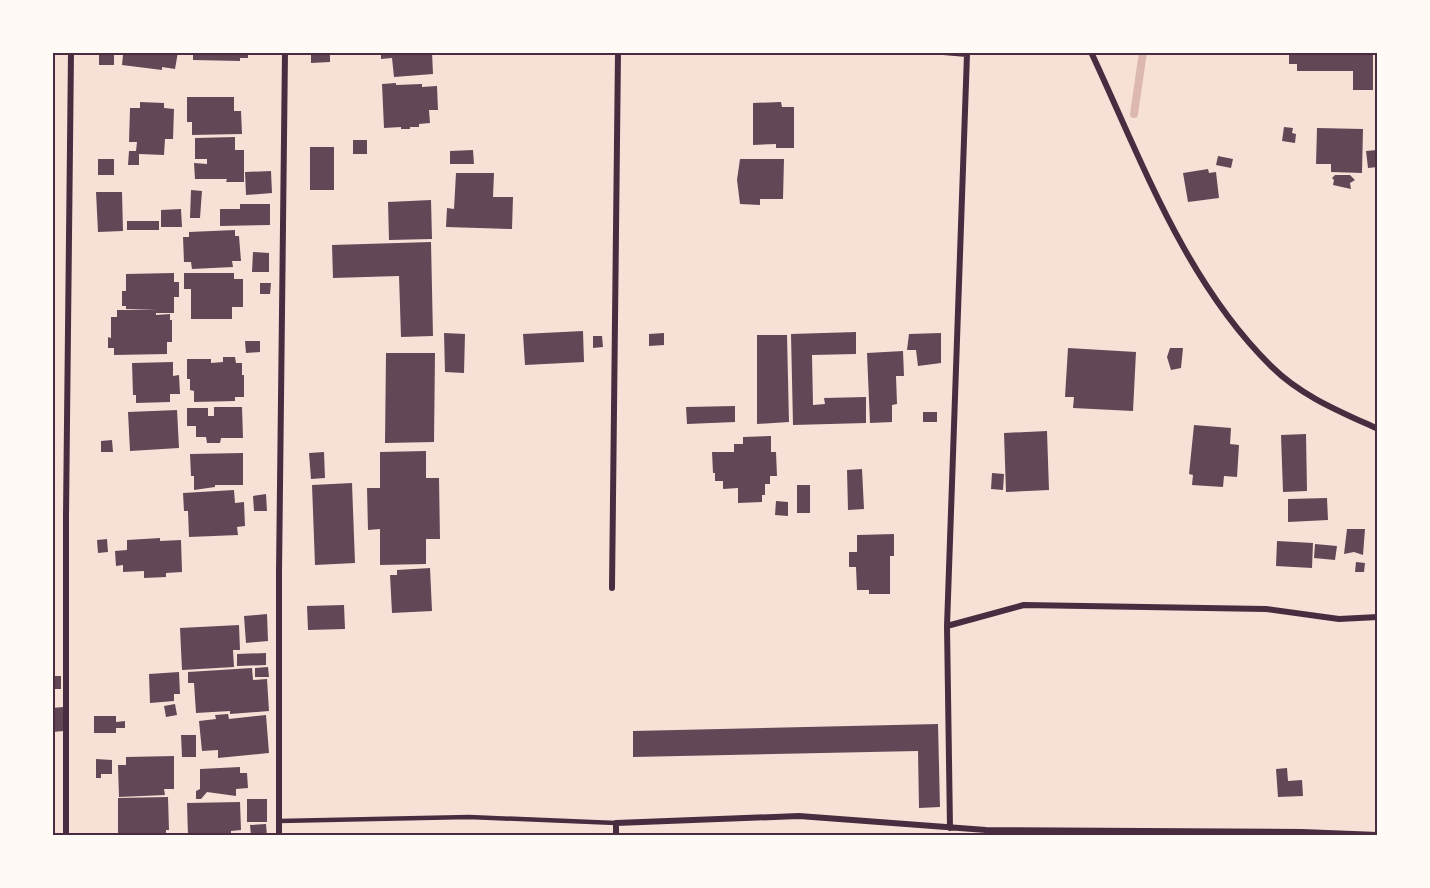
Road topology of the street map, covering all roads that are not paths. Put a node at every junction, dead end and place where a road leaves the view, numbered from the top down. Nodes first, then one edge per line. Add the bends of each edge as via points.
1 (71, 52) edge
2 (285, 52) edge
3 (618, 52) edge
4 (943, 52) edge
5 (1091, 52) edge
6 (967, 53) edge
7 (1377, 429) edge
8 (612, 588) dead end
9 (1377, 617) edge
10 (947, 626) junction
11 (279, 821) junction
12 (616, 823) junction
13 (950, 828) junction
14 (1117, 834) edge
15 (1376, 835) edge
16 (66, 836) edge
17 (279, 836) edge
18 (616, 836) edge

1 - 16 street
2 - 11 street
3 - 8 street
4 - 6 street
5 - 7 street via 1179,241 1230,320 1273,369 1318,402
6 - 10 street
9 - 10 street via 1339,619 1266,609 1023,605
10 - 13 street
11 - 12 lane via 469,817
11 - 17 street
12 - 13 street via 799,816
12 - 18 street
13 - 14 street
14 - 15 street

